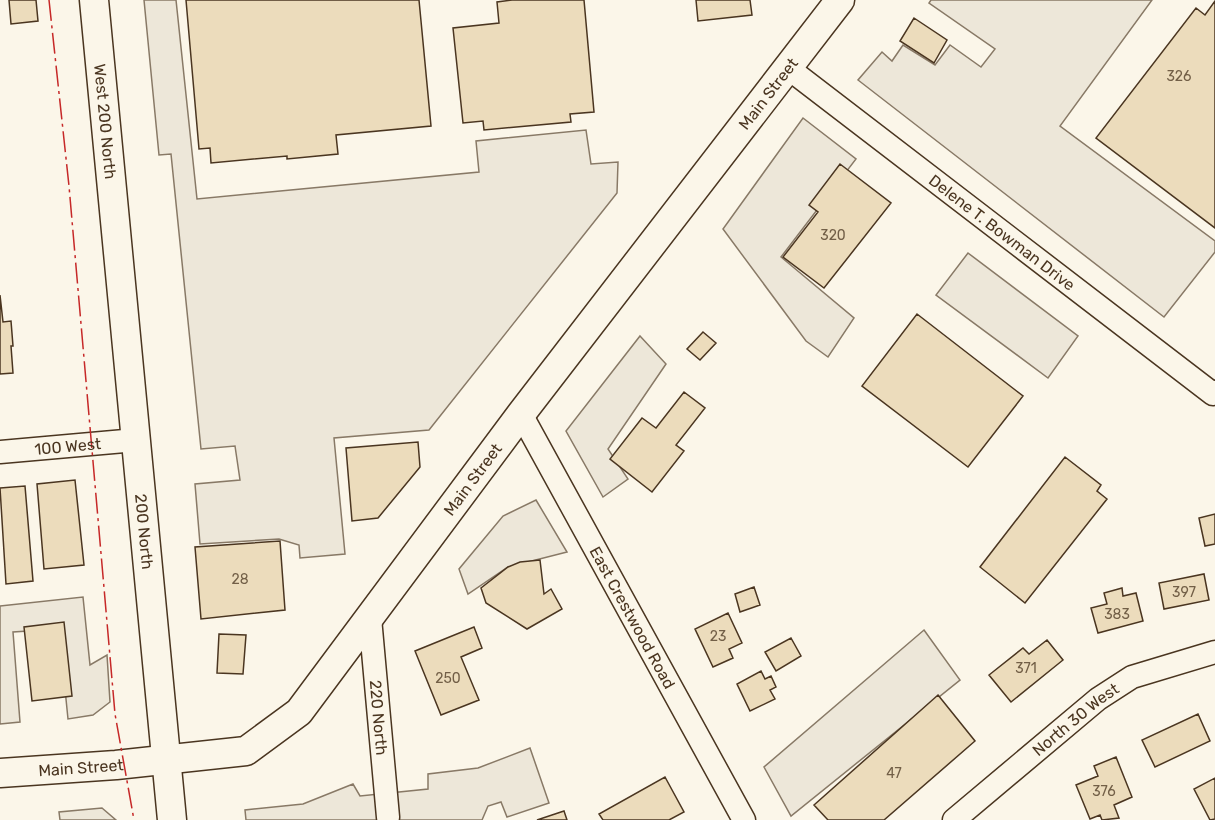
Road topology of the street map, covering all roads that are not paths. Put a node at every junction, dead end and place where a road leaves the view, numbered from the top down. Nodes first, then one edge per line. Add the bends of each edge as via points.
1 (94, 0) edge
2 (840, 0) edge
3 (788, 68) junction
4 (117, 243) joint
5 (1215, 392) edge
6 (521, 414) junction
7 (136, 440) junction
8 (0, 453) edge
9 (370, 618) junction
10 (1215, 652) edge
11 (166, 759) junction
12 (0, 773) edge
13 (388, 818) dead end
14 (172, 820) edge
15 (744, 820) edge
16 (954, 820) edge

1 - 4 main road, West 200 North
2 - 3 main road, Main Street
3 - 5 street, Delene T. Bowman Drive
3 - 6 main road, Main Street
4 - 7 main road, 200 North
6 - 9 main road, Main Street
6 - 15 street, East Crestwood Road
7 - 8 street, 100 West
7 - 11 main road, 200 North
9 - 11 main road, Main Street via 299,712 246,751
9 - 13 street, 220 North
10 - 16 street, North 30 West via 1132,677 1098,699
11 - 12 main road, Main Street
11 - 14 main road, 200 North

